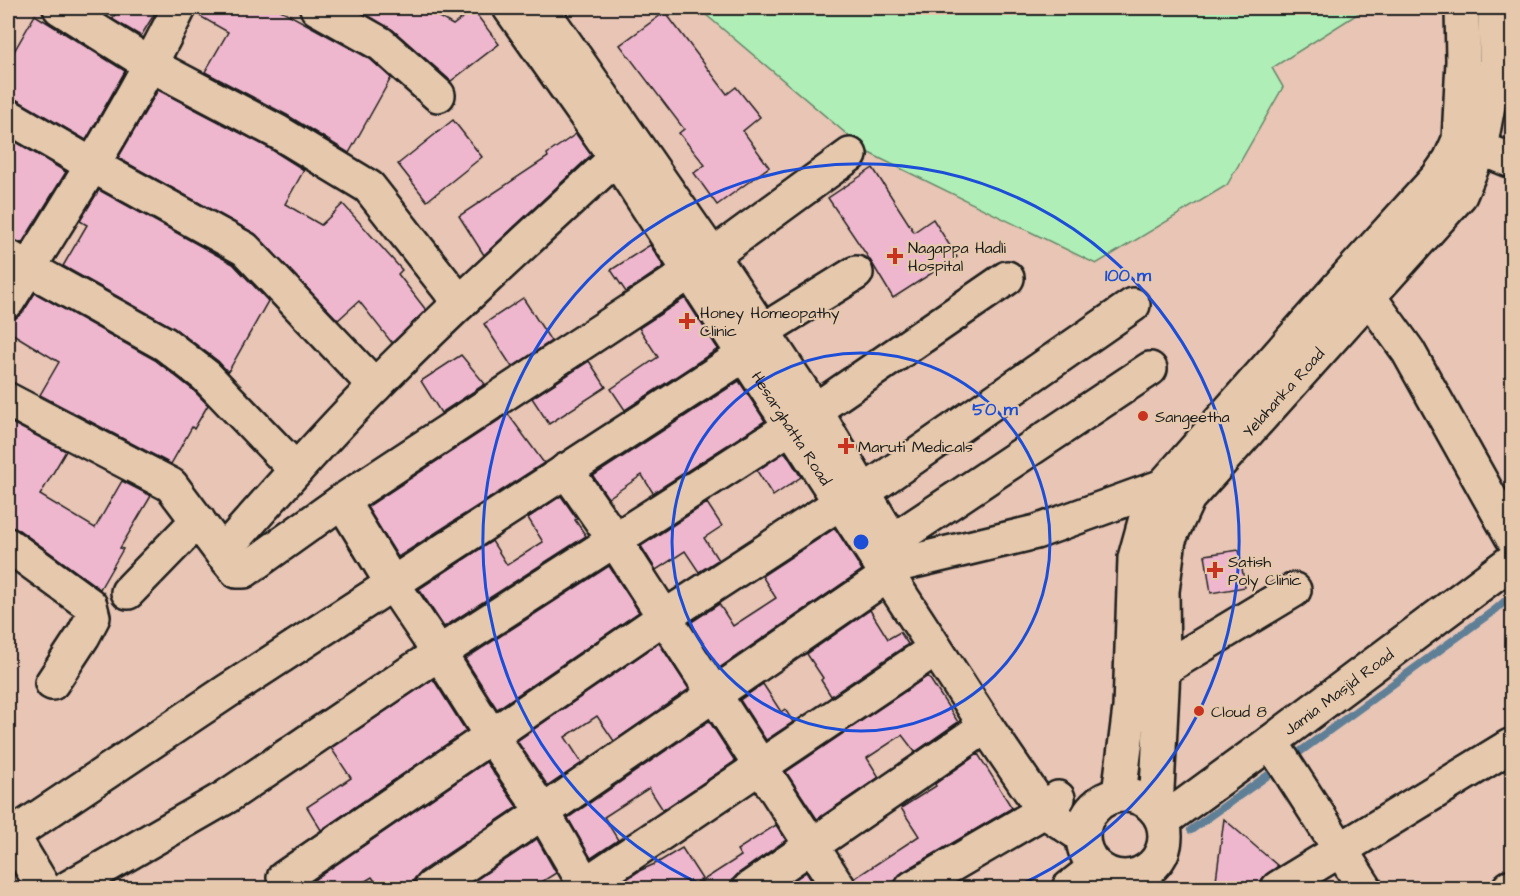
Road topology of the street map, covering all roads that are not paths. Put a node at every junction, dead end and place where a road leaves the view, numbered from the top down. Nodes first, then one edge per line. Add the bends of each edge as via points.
1 (60, 8) edge
2 (179, 8) edge
3 (317, 8) edge
4 (510, 8) edge
5 (541, 8) edge
6 (1462, 8) edge
7 (1495, 8) edge
8 (150, 65) junction
9 (438, 95) dead end
10 (8, 116) edge
11 (1480, 148) junction
12 (850, 155) dead end
13 (616, 158) junction
14 (1512, 161) edge
15 (92, 165) junction
16 (18, 263) edge
17 (701, 263) junction
18 (856, 273) dead end
19 (1007, 278) dead end
20 (1369, 297) junction
21 (8, 302) edge
22 (460, 303) junction
23 (1133, 305) dead end
24 (752, 343) junction
25 (1150, 369) dead end
26 (375, 386) junction
27 (8, 400) edge
28 (803, 418) junction
29 (296, 470) junction
30 (566, 470) junction
31 (1163, 486) junction
32 (852, 497) junction
33 (342, 501) junction
34 (198, 520) junction
35 (1512, 537) edge
36 (614, 539) junction
37 (8, 545) edge
38 (222, 553) junction
39 (895, 560) junction
40 (1512, 561) edge
41 (392, 583) junction
42 (1294, 590) dead end
43 (128, 592) dead end
44 (663, 618) junction
45 (935, 649) junction
46 (440, 653) junction
47 (1163, 669) junction
48 (52, 683) dead end
49 (714, 695) junction
50 (986, 726) junction
51 (492, 737) junction
52 (1510, 746) dead end
53 (1280, 756) junction
54 (760, 766) junction
55 (1119, 794) junction
56 (1051, 805) junction
57 (543, 812) junction
58 (1159, 815) junction
59 (1084, 827) junction
60 (9, 832) edge
61 (813, 847) junction
62 (1339, 850) junction
63 (1160, 874) edge
64 (1105, 876) edge
65 (26, 879) edge
66 (280, 885) edge
67 (584, 887) edge
68 (68, 888) edge
69 (431, 888) edge
70 (750, 888) edge
71 (839, 888) edge
72 (912, 888) edge
73 (1069, 888) edge
74 (1278, 888) edge
75 (1365, 888) edge

1 - 8 street
2 - 8 street
3 - 9 street via 381,44
4 - 13 street, Hesarghatta Road
5 - 17 street, Hesarghatta Road
6 - 31 street, Yelahanka Road via 1459,140 1450,160
7 - 11 street, Yelahanka Road via 1496,63
8 - 15 street
8 - 22 street via 278,132 369,187
10 - 15 street
11 - 14 street
11 - 20 street, Yelahanka Road via 1460,195
12 - 17 street
13 - 17 street, Hesarghatta Road
13 - 22 street
15 - 16 street
15 - 26 street via 245,249
16 - 21 street
16 - 29 street via 165,344 206,376
17 - 24 street, Hesarghatta Road
17 - 33 street
18 - 24 street
19 - 28 street
20 - 35 street via 1408,351
20 - 47 street, Yelahanka Road via 1188,498 1169,539 1162,591
22 - 26 street
23 - 32 street
24 - 28 street, Hesarghatta Road
24 - 30 street
25 - 39 street
26 - 29 street
27 - 34 street via 164,480
28 - 32 street, Hesarghatta Road
28 - 36 street
29 - 38 street
30 - 36 street
30 - 41 street
31 - 39 street via 1036,532
31 - 55 street, Yelahanka Road via 1146,518 1135,558 1130,708
32 - 39 street, Hesarghatta Road
32 - 44 street
33 - 38 street via 244,571 237,571
33 - 41 street
34 - 38 street
34 - 43 street
36 - 44 street
36 - 46 street
37 - 48 street via 90,605 93,617
39 - 45 street, Hesarghatta Road
39 - 49 street
39 - 56 street, Hesarghatta Road via 997,708
40 - 53 street, Jamia Masjid Road
41 - 46 street
41 - 60 street
42 - 47 street
44 - 49 street
44 - 51 street
45 - 50 street, Hesarghatta Road
45 - 54 street
46 - 51 street
46 - 68 street via 226,797
47 - 58 street, Yelahanka Road
49 - 54 street
49 - 57 street
50 - 56 street, Hesarghatta Road
50 - 61 street
51 - 57 street
51 - 66 street
52 - 62 street
53 - 58 street, Jamia Masjid Road
53 - 62 street
54 - 61 street
54 - 67 street
55 - 58 street via 1144,799
55 - 59 street via 1097,804
56 - 59 street, Hesarghatta Road
56 - 72 street
57 - 67 street
57 - 69 street
58 - 63 street via 1165,834
59 - 64 street via 1084,848
60 - 65 street
61 - 70 street
61 - 71 street
62 - 74 street
62 - 75 street
63 - 64 street via 1147,870 1134,876
64 - 73 street

